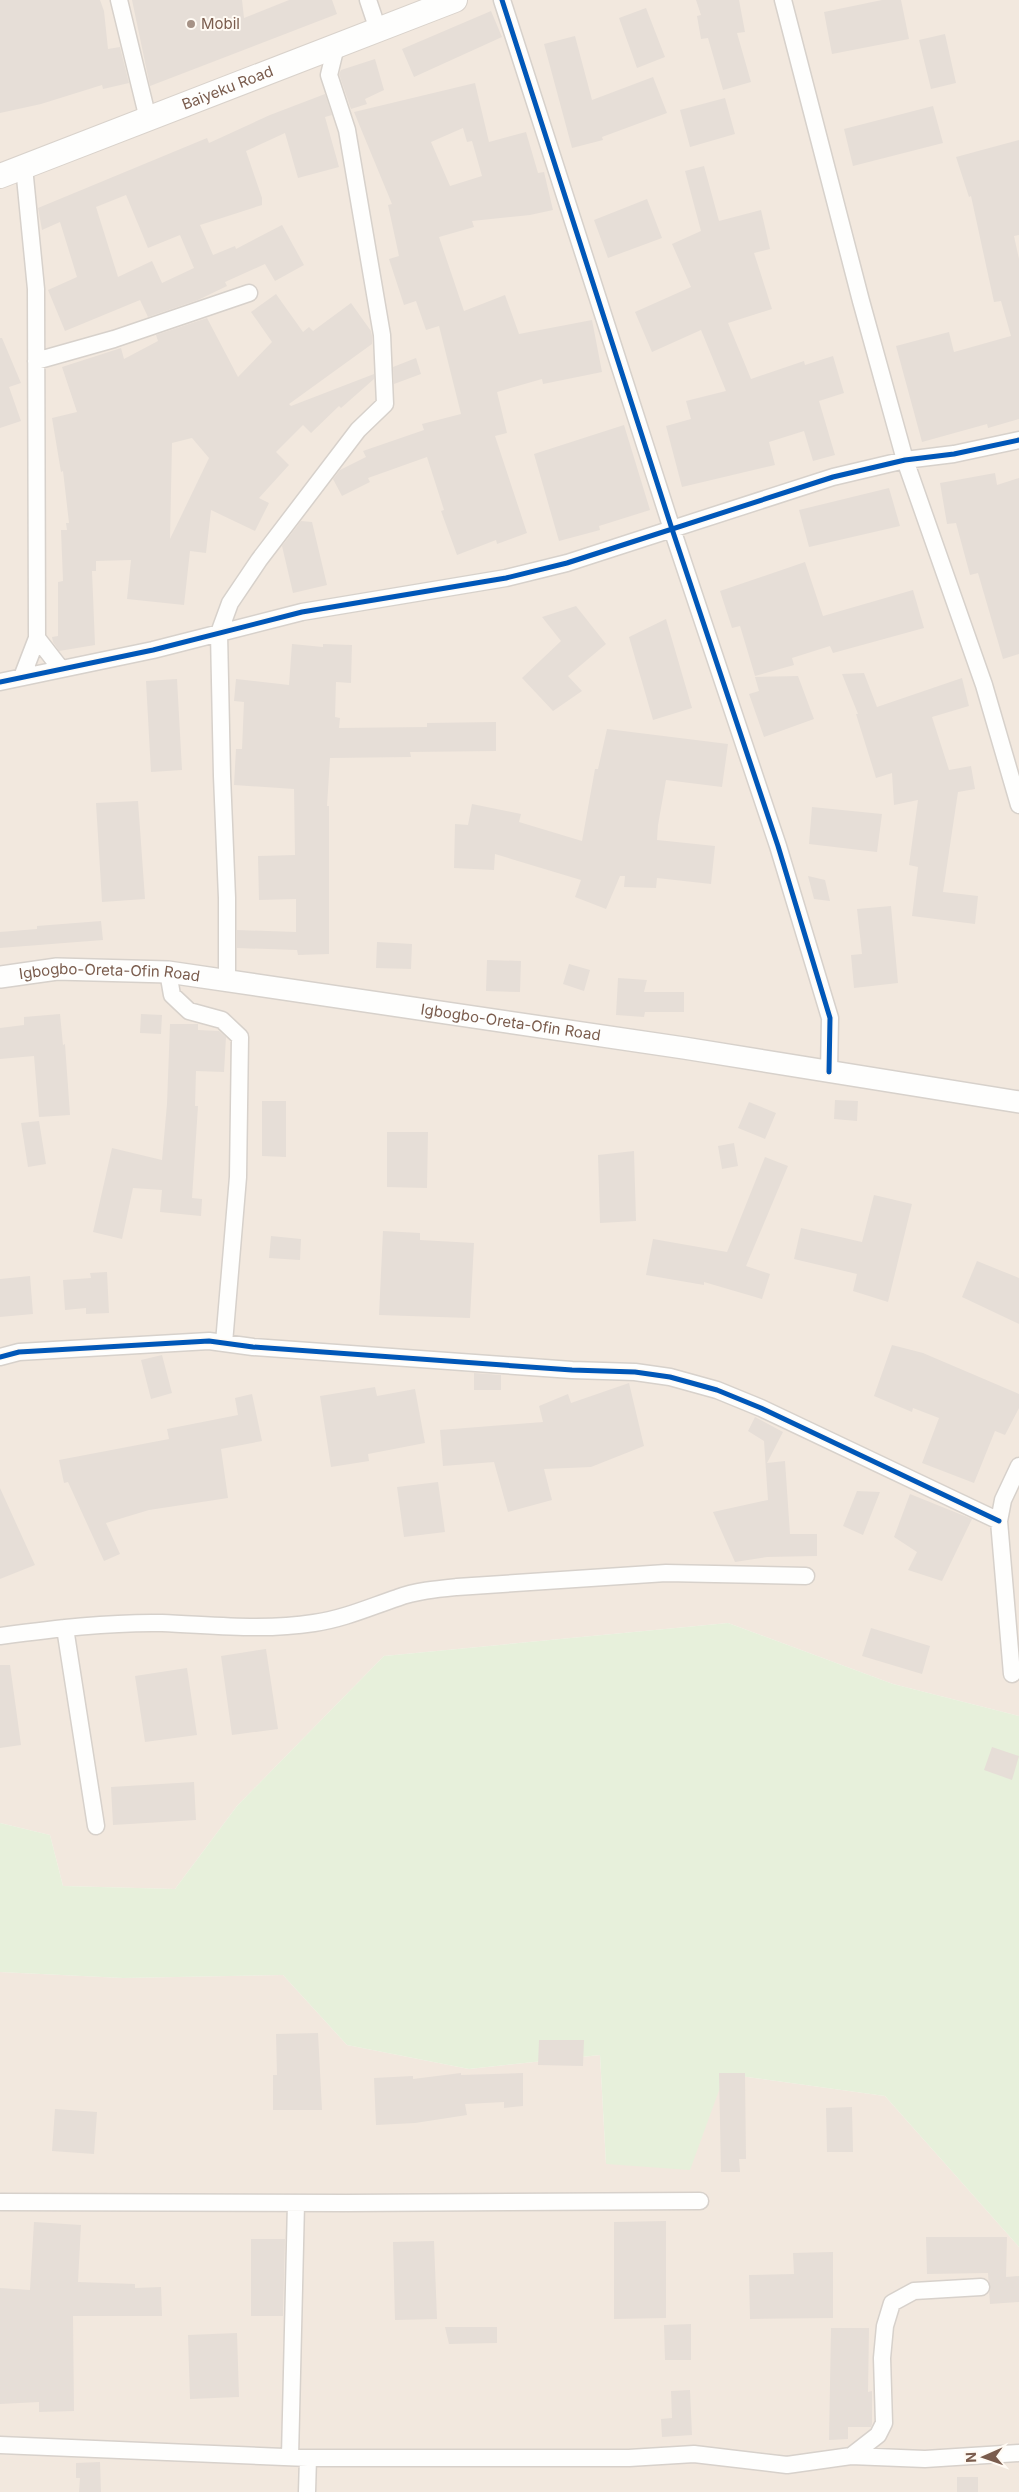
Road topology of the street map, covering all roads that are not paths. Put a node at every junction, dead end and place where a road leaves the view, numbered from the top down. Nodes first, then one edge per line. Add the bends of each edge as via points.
1 (119, 0) edge
2 (368, 0) edge
3 (455, 0) edge
4 (502, 0) edge
5 (783, 0) edge
6 (378, 30) junction
7 (336, 46) junction
8 (148, 119) junction
9 (24, 167) junction
10 (0, 176) edge
11 (249, 293) dead end
12 (36, 361) junction
13 (1019, 440) edge
14 (905, 460) junction
15 (672, 530) junction
16 (219, 633) junction
17 (37, 638) junction
18 (61, 669) junction
19 (22, 677) junction
20 (0, 682) edge
21 (1019, 805) edge
22 (168, 972) junction
23 (0, 977) edge
24 (227, 980) junction
25 (829, 1072) junction
26 (1019, 1102) edge
27 (224, 1343) junction
28 (0, 1357) edge
29 (1019, 1466) edge
30 (999, 1521) junction
31 (806, 1576) dead end
32 (65, 1628) junction
33 (0, 1636) edge
34 (1012, 1674) dead end
35 (96, 1826) dead end
36 (700, 2201) dead end
37 (0, 2202) edge
38 (296, 2203) junction
39 (981, 2287) dead end
40 (0, 2445) edge
41 (1019, 2453) edge
42 (851, 2456) junction
43 (290, 2457) junction
44 (308, 2458) junction
45 (307, 2492) edge

1 - 8 street
2 - 6 street
3 - 6 main road, Baiyeku Road
4 - 15 street
5 - 14 street
6 - 7 main road, Baiyeku Road
7 - 8 main road, Baiyeku Road
7 - 16 street via 329,75 347,130 382,335 385,404 358,430 259,560 230,603
8 - 9 main road, Baiyeku Road
9 - 10 main road, Baiyeku Road
9 - 12 street via 36,289
11 - 12 street via 114,339
12 - 17 street
13 - 14 street via 954,454
14 - 15 street via 833,477
14 - 21 street via 984,685
15 - 16 street via 567,563 506,578 302,612
15 - 25 street via 778,846 830,1018
16 - 18 street
16 - 24 street via 228,898
17 - 18 street
17 - 19 street
18 - 19 street
19 - 20 street
22 - 23 street, Igbogbo-Oreta-Ofin Road via 57,969
22 - 24 street, Igbogbo-Oreta-Ofin Road
22 - 27 street via 172,995 189,1011 222,1020 240,1037 238,1177
24 - 25 street, Igbogbo-Oreta-Ofin Road
25 - 26 street, Igbogbo-Oreta-Ofin Road
27 - 28 street via 209,1341 19,1352
27 - 30 street via 670,1377 717,1390 761,1408
29 - 30 street via 1003,1500
30 - 34 street
31 - 32 street via 666,1573 457,1587 406,1595 369,1610 315,1623 245,1628 162,1623
32 - 33 street
32 - 35 street
36 - 38 street
37 - 38 street
38 - 43 street
39 - 42 street via 914,2291 892,2303 885,2326 882,2358 884,2423 878,2435
40 - 43 street
41 - 42 street via 925,2459
42 - 44 street via 787,2465 694,2454 629,2458
43 - 44 street
44 - 45 street

